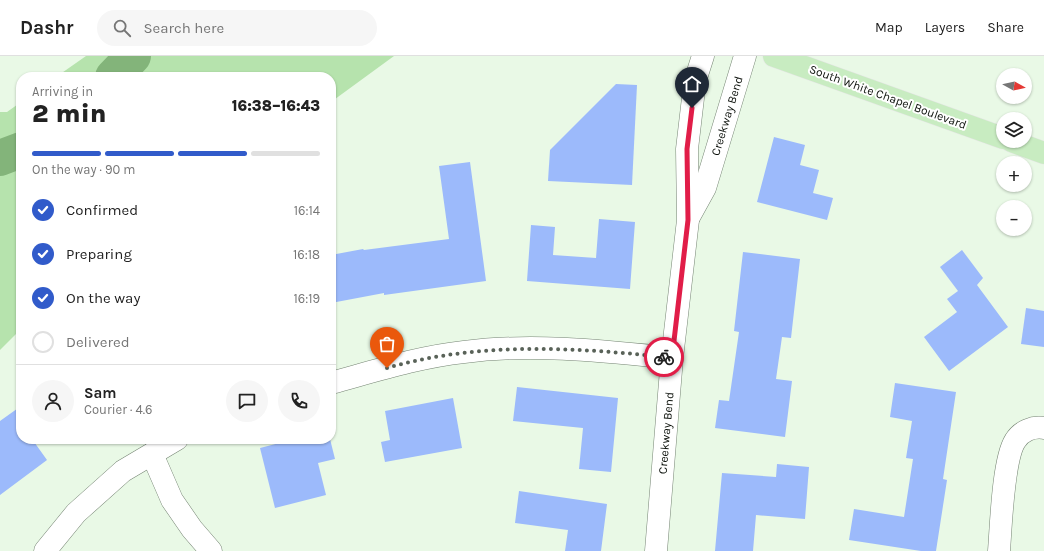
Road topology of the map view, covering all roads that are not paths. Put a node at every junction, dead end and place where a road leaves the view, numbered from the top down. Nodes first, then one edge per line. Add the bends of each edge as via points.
1 (703, 56) edge
2 (745, 56) edge
3 (774, 56) edge
4 (996, 135) edge
5 (1030, 148) edge
6 (1044, 153) edge
7 (688, 220) junction
8 (672, 358) junction
9 (336, 382) edge
10 (1044, 428) edge
11 (169, 444) edge
12 (152, 454) junction
13 (45, 551) edge
14 (211, 551) edge
15 (656, 551) edge
16 (999, 551) edge

1 - 7 street, Creekway Bend via 695,81 687,149
2 - 7 street, Creekway Bend via 705,188
3 - 4 main road, South White Chapel Boulevard
5 - 6 main road
7 - 8 street, Creekway Bend
8 - 9 street via 594,350 504,349 414,360
8 - 15 street, Creekway Bend
10 - 16 street via 1037,427 1023,432 1014,442 1007,465
11 - 12 street
12 - 13 street via 123,471 76,513
12 - 14 street via 172,500

